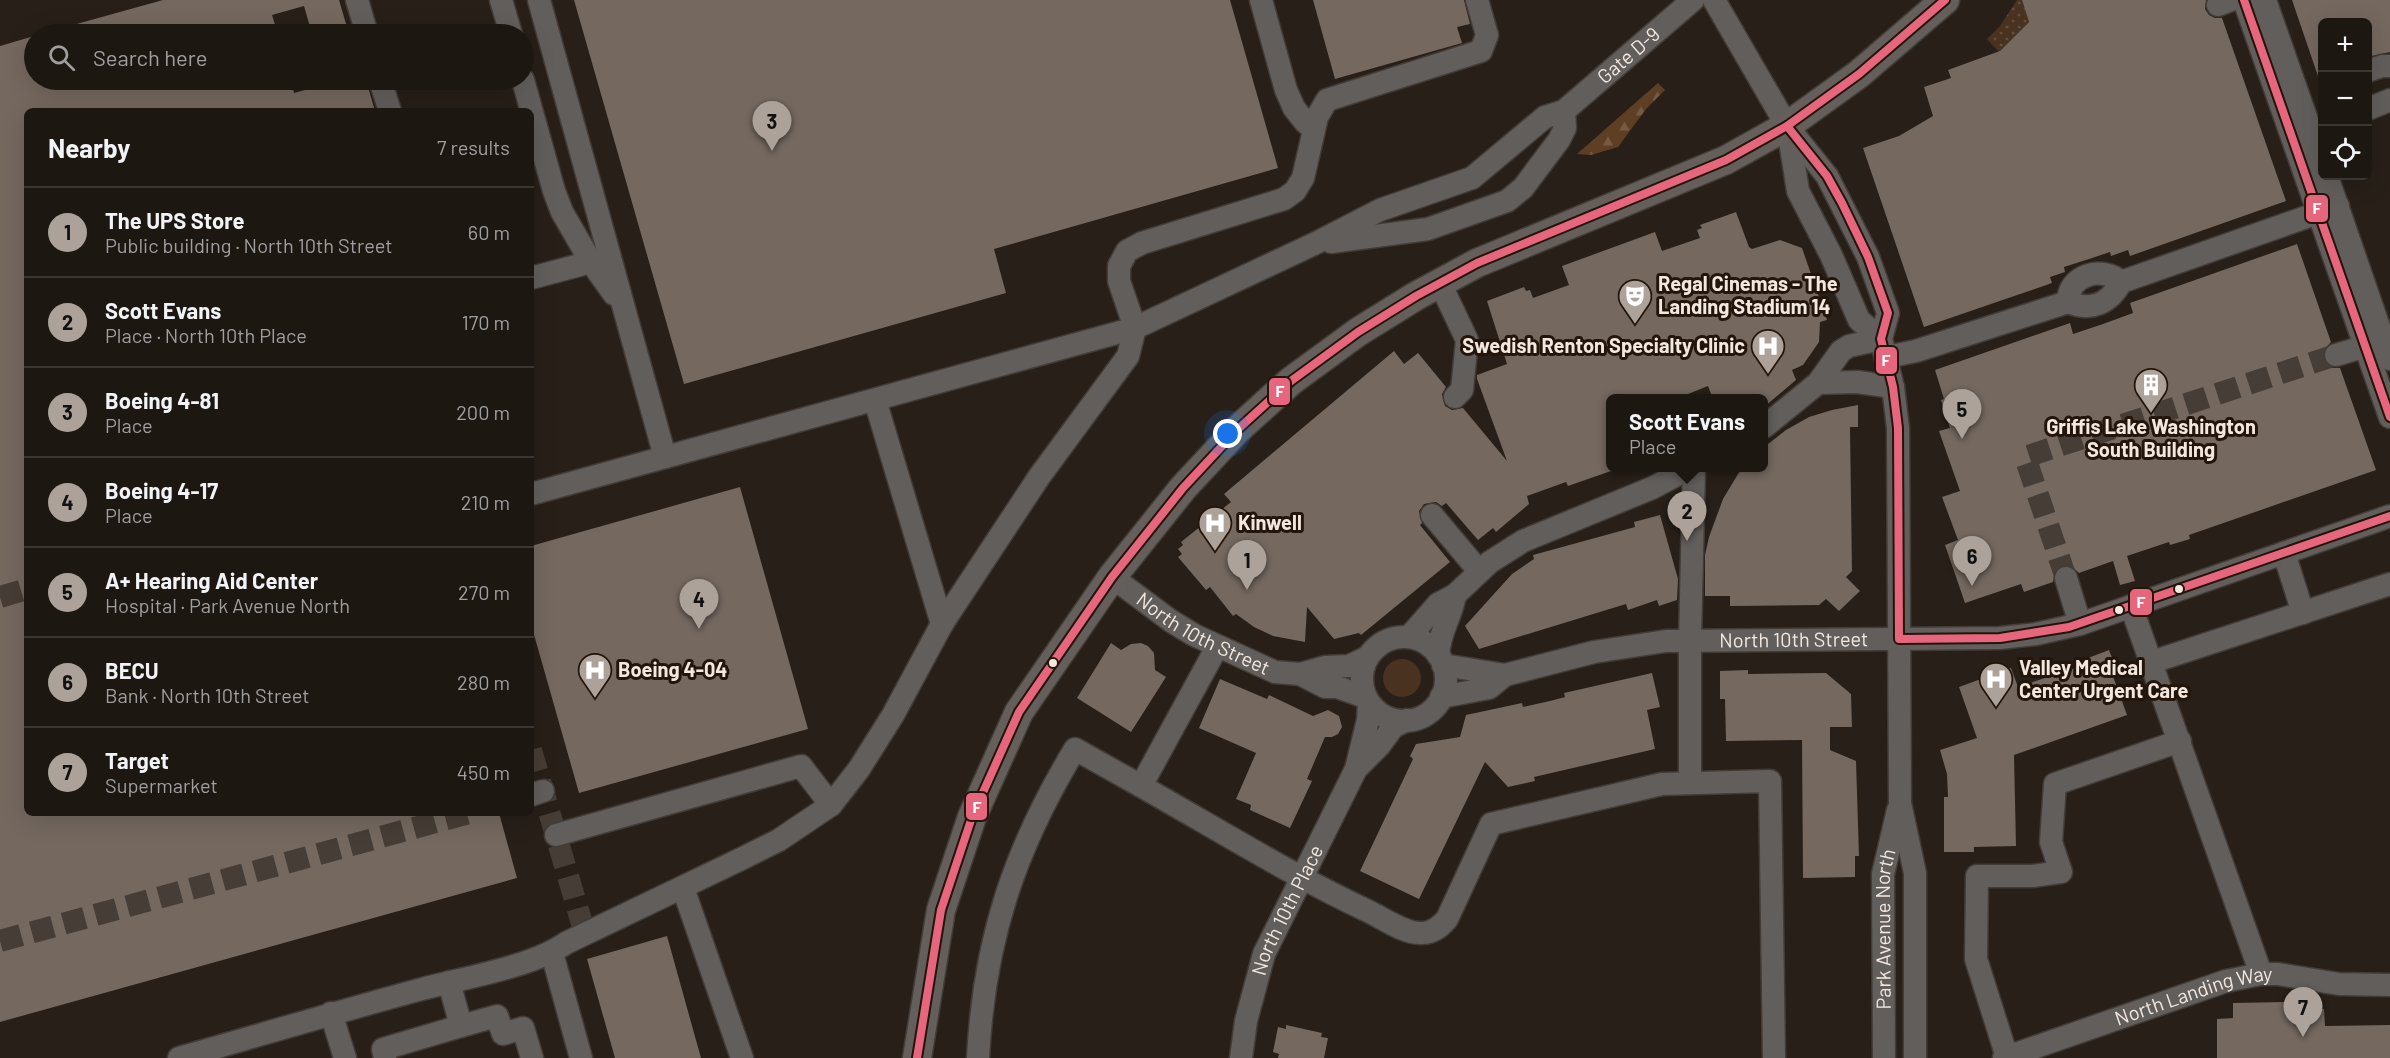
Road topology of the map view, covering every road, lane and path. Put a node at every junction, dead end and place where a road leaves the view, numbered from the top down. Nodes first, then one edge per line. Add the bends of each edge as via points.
1 (357, 0) edge
2 (501, 0) edge
3 (539, 0) edge
4 (1262, 0) edge
5 (1477, 0) edge
6 (1693, 0) edge
7 (1714, 0) edge
8 (1945, 0) edge
9 (2244, 0) edge
10 (2265, 0) edge
11 (364, 24) edge
12 (508, 24) edge
13 (2390, 66) edge
14 (2372, 69) edge
15 (383, 90) edge
16 (526, 90) edge
17 (2390, 100) edge
18 (2372, 106) edge
19 (389, 108) edge
20 (531, 108) edge
21 (1564, 111) junction
22 (534, 119) edge
23 (1787, 126) junction
24 (2317, 127) edge
25 (1314, 129) junction
26 (1480, 171) junction
27 (2327, 180) edge
28 (1498, 205) junction
29 (2329, 209) junction
30 (1316, 243) junction
31 (591, 262) junction
32 (534, 277) edge
33 (1440, 282) junction
34 (2121, 282) junction
35 (2068, 302) junction
36 (623, 307) junction
37 (1135, 328) junction
38 (2366, 346) junction
39 (1884, 348) junction
40 (2336, 355) tunnel mouth
41 (2390, 359) edge
42 (1818, 383) junction
43 (1893, 387) junction
44 (1455, 398) dead end
45 (875, 400) junction
46 (2390, 417) edge
47 (1768, 424) edge
48 (665, 457) junction
49 (1684, 472) edge
50 (1692, 472) edge
51 (534, 493) edge
52 (1432, 514) dead end
53 (2390, 516) edge
54 (2284, 553) junction
55 (1479, 571) junction
56 (1112, 577) junction
57 (2066, 578) tunnel mouth
58 (2390, 584) edge
59 (1455, 595) junction
60 (2132, 606) junction
61 (2303, 612) junction
62 (942, 624) junction
63 (2080, 624) junction
64 (1409, 637) junction
65 (1899, 639) junction
66 (1690, 641) junction
67 (1217, 647) junction
68 (1366, 658) junction
69 (1441, 660) junction
70 (2152, 662) junction
71 (1300, 674) junction
72 (1505, 675) junction
73 (1441, 697) junction
74 (1367, 700) junction
75 (1407, 720) junction
76 (2180, 741) junction
77 (1356, 769) junction
78 (1690, 782) junction
79 (1141, 786) junction
80 (1900, 803) junction
81 (831, 805) junction
82 (556, 836) dead end
83 (1302, 879) junction
84 (682, 888) junction
85 (552, 953) junction
86 (2261, 974) junction
87 (449, 982) junction
88 (2390, 984) edge
89 (332, 1013) junction
90 (461, 1026) junction
91 (187, 1057) edge
92 (2005, 1057) edge
93 (345, 1058) edge
94 (385, 1058) edge
95 (532, 1058) edge
96 (581, 1058) edge
97 (742, 1058) edge
98 (917, 1058) edge
99 (978, 1058) edge
100 (1241, 1058) edge
101 (1774, 1058) edge
102 (1884, 1058) edge
103 (1915, 1058) edge

1 - 11 street
2 - 12 street
3 - 36 street
4 - 25 street via 1286,90 1294,108
5 - 25 street via 1487,35 1481,51 1327,100
6 - 21 street, Gate D-9
7 - 23 street, Park Avenue North
8 - 23 main road via 1859,74
9 - 29 street
10 - 24 street
13 - 14 street
15 - 19 street
16 - 20 street
17 - 18 street
21 - 26 street, Gate D-9 via 1545,117
21 - 28 street via 1565,128 1559,140 1523,188
22 - 31 street via 562,212
23 - 33 main road via 1726,160 1477,262
23 - 39 street, Park Avenue North via 1798,191 1859,320
23 - 39 street, Park Avenue North via 1827,176 1860,239 1888,313
25 - 37 street via 1303,178 1296,191 1127,251 1119,266 1119,281
26 - 28 street via 1479,195
26 - 30 street, Gate D-9 via 1472,178 1380,210
27 - 29 street
28 - 30 street via 1428,229
29 - 34 street
29 - 38 street
29 - 41 street
30 - 37 street, Gate D-9
31 - 32 street
31 - 36 street
33 - 44 street via 1467,340 1462,390
33 - 56 main road via 1358,332 1284,388 1237,430 1183,488
34 - 35 street via 2109,299 2098,305
34 - 35 street via 2110,274 2087,275 2071,288
35 - 39 street via 1916,351
36 - 48 street
37 - 45 street, Gate D-9
37 - 62 street via 1128,356 1039,477
38 - 40 street
38 - 46 street
39 - 42 street via 1849,346
39 - 43 street, Park Avenue North
42 - 43 street via 1857,382
42 - 47 street
43 - 65 street, Park Avenue North via 1898,428
45 - 48 street, Gate D-9
45 - 62 street
48 - 51 street, Gate D-9
49 - 55 street via 1523,541
50 - 66 street
52 - 55 street
53 - 54 street, North 10th Street
54 - 60 street, North 10th Street
54 - 61 street
55 - 59 street
56 - 67 street, North 10th Street via 1171,621
56 - 98 main road via 1019,712 972,817 940,910
57 - 63 street
58 - 61 street
59 - 64 street via 1438,604
59 - 69 street via 1439,639
60 - 63 street, North 10th Street
60 - 70 street
61 - 70 street
62 - 81 street via 893,715
63 - 65 street, North 10th Street via 2000,638
64 - 68 street via 1384,641
64 - 69 street via 1431,646
65 - 66 street, North 10th Street
65 - 80 street, Park Avenue North
66 - 72 street, North 10th Street via 1594,652
66 - 78 street
67 - 71 street, North 10th Street via 1275,672
67 - 79 street
68 - 71 street, North 10th Street via 1349,666
68 - 74 street via 1362,677
69 - 72 street, North 10th Street
69 - 73 street via 1445,686
70 - 76 street
71 - 74 street, North 10th Street via 1325,687 1337,687
72 - 73 street, North 10th Street via 1489,688
73 - 75 street via 1428,713
74 - 75 street via 1384,716
74 - 77 street, North 10th Place via 1368,720
75 - 77 street, North 10th Place via 1393,727
76 - 86 street
76 - 92 street via 2055,784 2051,842 2061,872 1977,876 1976,960
77 - 83 street, North 10th Place
78 - 83 street via 1662,784 1491,824 1447,919 1430,932 1408,930
78 - 101 street via 1770,781
79 - 83 street
79 - 99 street via 1075,749 1053,785 1003,901 984,983
80 - 102 street, Park Avenue North via 1883,874
80 - 103 street, Park Avenue North via 1915,873
81 - 82 street via 801,766
81 - 84 street via 779,840
83 - 100 street, North 10th Place via 1264,954 1248,1010
84 - 85 street
84 - 97 street
85 - 87 street
85 - 96 street
86 - 88 street, North Landing Way via 2339,984
86 - 92 street, North Landing Way via 2226,981
87 - 89 street
87 - 90 street
89 - 91 street
89 - 93 street
90 - 94 street via 383,1049
90 - 95 street via 497,1016 503,1034 523,1028

